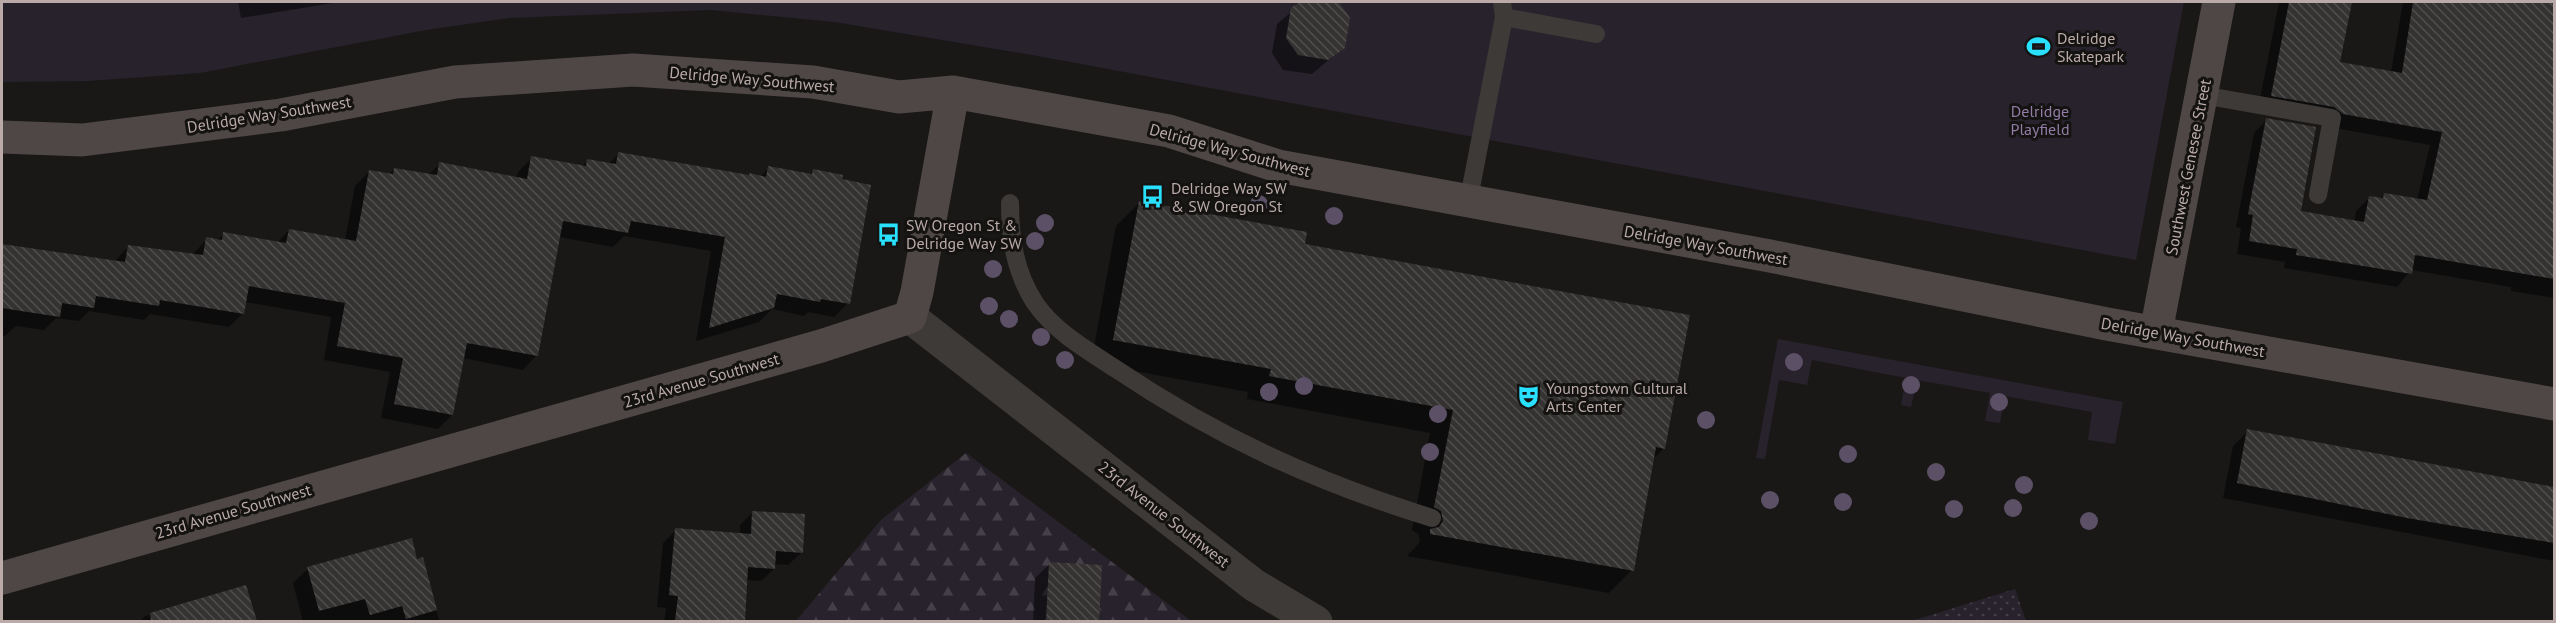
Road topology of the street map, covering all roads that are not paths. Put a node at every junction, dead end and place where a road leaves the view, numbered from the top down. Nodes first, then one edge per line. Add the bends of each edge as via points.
1 (2220, 2) edge
2 (1503, 9) edge
3 (1596, 34) dead end
4 (953, 92) junction
5 (2202, 95) junction
6 (2, 137) edge
7 (2318, 195) dead end
8 (1010, 203) dead end
9 (1468, 203) junction
10 (910, 317) junction
11 (2157, 332) junction
12 (2554, 404) edge
13 (1432, 518) dead end
14 (2, 578) edge
15 (1316, 621) edge

1 - 5 main road, Southwest Genesee Street
2 - 3 lane
2 - 9 lane
4 - 6 main road, Delridge Way Southwest via 899,97 813,82 633,70 455,82 281,115 82,140
4 - 9 main road, Delridge Way Southwest via 1170,131 1278,166
4 - 10 main road
5 - 7 lane via 2332,118
5 - 11 main road, Southwest Genesee Street
8 - 13 lane via 1014,258 1023,282 1036,304 1070,338 1167,404 1220,433 1356,494
9 - 11 main road, Delridge Way Southwest via 1770,256
10 - 14 main road, 23rd Avenue Southwest via 821,346
10 - 15 street, 23rd Avenue Southwest via 1254,585
11 - 12 main road, Delridge Way Southwest

